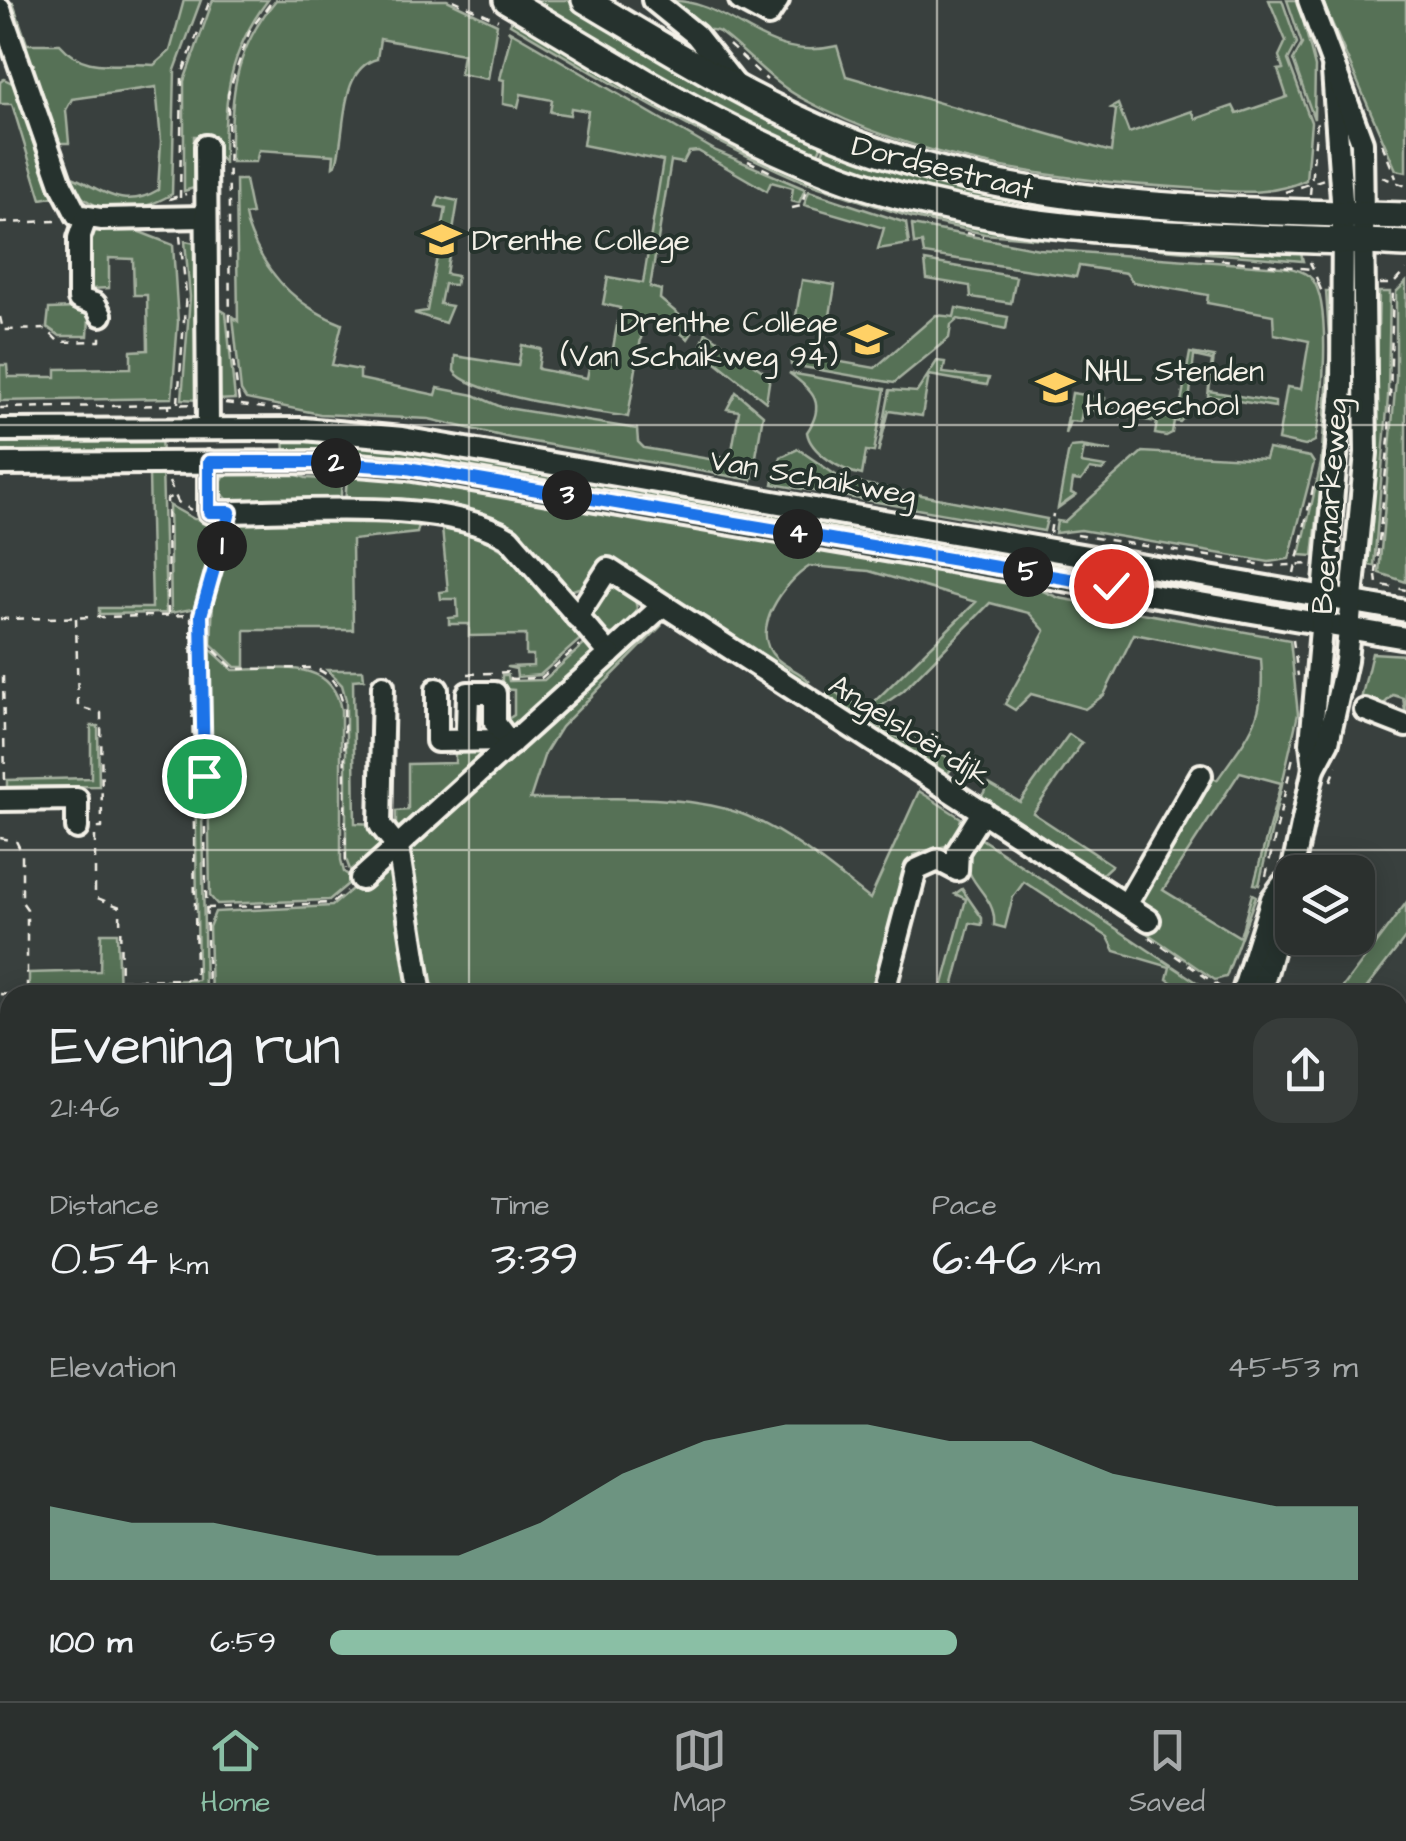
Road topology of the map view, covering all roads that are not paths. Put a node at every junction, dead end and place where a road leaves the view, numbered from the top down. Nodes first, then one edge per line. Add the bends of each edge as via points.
1 (507, 0) edge
2 (585, 0) edge
3 (654, 0) edge
4 (740, 0) edge
5 (778, 0) edge
6 (1309, 0) edge
7 (0, 9) edge
8 (739, 90) junction
9 (206, 146) dead end
10 (1354, 215) junction
11 (82, 216) junction
12 (1406, 216) edge
13 (205, 217) junction
14 (1354, 241) junction
15 (1406, 244) edge
16 (101, 315) road end
17 (208, 428) junction
18 (235, 428) junction
19 (182, 429) junction
20 (0, 430) edge
21 (235, 461) junction
22 (183, 462) junction
23 (209, 462) junction
24 (0, 464) edge
25 (1325, 596) junction
26 (1353, 602) junction
27 (662, 606) junction
28 (1406, 611) edge
29 (577, 617) junction
30 (1322, 623) junction
31 (1351, 628) junction
32 (1406, 638) edge
33 (610, 654) junction
34 (383, 686) dead end
35 (436, 689) dead end
36 (1398, 698) dead end
37 (1365, 710) dead end
38 (1398, 723) edge
39 (468, 729) dead end
40 (509, 742) junction
41 (1314, 768) junction
42 (1201, 776) dead end
43 (3, 800) edge
44 (983, 811) junction
45 (76, 828) dead end
46 (398, 847) junction
47 (1293, 855) edge
48 (361, 878) road end
49 (1275, 895) edge
50 (1126, 906) junction
51 (1149, 920) dead end
52 (1275, 941) edge
53 (419, 985) edge
54 (886, 985) edge
55 (1233, 985) edge
56 (1263, 985) edge

1 - 14 main road, Dordsestraat via 718,123 900,196 1062,227
2 - 8 main road, Dordsestraat
3 - 8 street via 696,35
4 - 5 street via 768,15
6 - 10 street via 1333,69
7 - 11 street via 61,184
8 - 10 main road, Dordsestraat via 905,161 1025,190 1137,204
9 - 13 street
10 - 12 main road, Dordsestraat
10 - 14 street
11 - 13 street via 180,227
11 - 16 street via 79,300 95,304
13 - 17 street
14 - 15 main road, Dordsestraat
14 - 25 street, Boermarkeweg
14 - 26 street, Boermarkeweg via 1366,453
17 - 18 street, Van Schaikweg
17 - 19 street, Van Schaikweg
18 - 21 street
18 - 25 street, Van Schaikweg via 352,431 457,446
19 - 20 street, Van Schaikweg
19 - 22 street
21 - 23 street, Van Schaikweg
21 - 30 street, Van Schaikweg via 407,468
22 - 23 street, Van Schaikweg
22 - 24 street, Van Schaikweg
23 - 29 street via 209,512 384,511 482,524 509,538
25 - 26 street, Van Schaikweg
25 - 30 street, Boermarkeweg
26 - 28 street, Van Schaikweg
26 - 31 street, Boermarkeweg
27 - 29 street, Angelsloërdijk via 608,570
27 - 33 street
27 - 44 street, Angelsloërdijk
29 - 33 street
30 - 31 street, Van Schaikweg
30 - 41 street, Boermarkeweg
31 - 32 street, Van Schaikweg
31 - 41 street, Boermarkeweg via 1328,742
33 - 40 street
34 - 46 street via 380,824
35 - 40 street via 437,741
36 - 38 street
37 - 38 street
39 - 40 street via 468,693 494,692 496,723
40 - 46 street
41 - 47 street, Boermarkeweg
42 - 50 street
43 - 45 street via 77,799
44 - 50 street, Angelsloërdijk
44 - 54 street via 958,850 957,870 938,860 916,870
46 - 48 street
46 - 53 street
49 - 55 street, Boermarkeweg
50 - 51 street, Angelsloërdijk
52 - 56 street, Boermarkeweg

